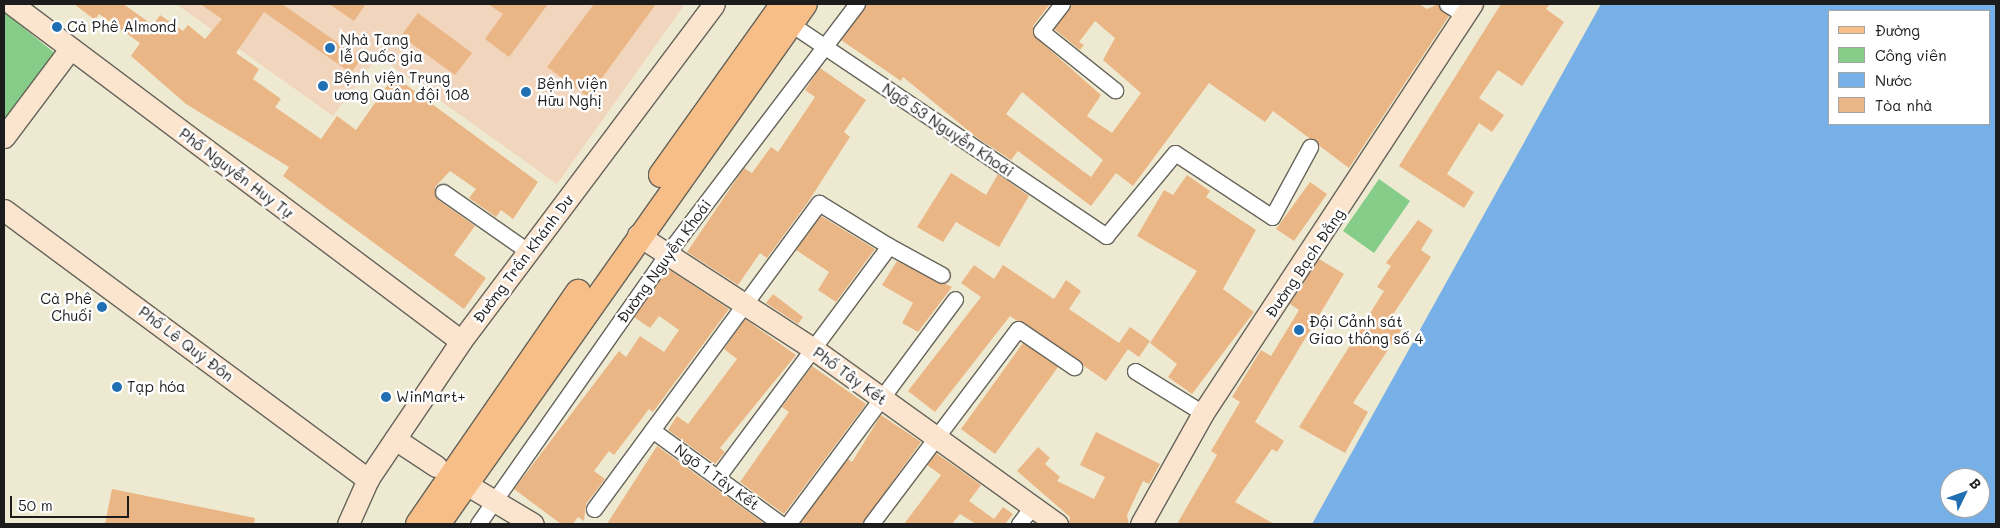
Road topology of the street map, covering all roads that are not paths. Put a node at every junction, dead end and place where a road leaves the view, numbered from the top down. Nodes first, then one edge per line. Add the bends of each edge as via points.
1 (12, 4) edge
2 (714, 4) edge
3 (805, 4) edge
4 (857, 4) edge
5 (1062, 4) edge
6 (1447, 4) edge
7 (1469, 10) edge
8 (787, 14) edge
9 (825, 47) junction
10 (70, 49) junction
11 (1115, 90) dead end
12 (4, 137) edge
13 (1310, 147) dead end
14 (444, 192) dead end
15 (4, 210) edge
16 (638, 235) junction
17 (889, 246) junction
18 (529, 252) junction
19 (667, 254) junction
20 (942, 275) dead end
21 (955, 299) dead end
22 (746, 308) junction
23 (462, 341) junction
24 (812, 348) junction
25 (1074, 367) dead end
26 (1135, 371) dead end
27 (881, 399) junction
28 (1203, 413) junction
29 (652, 430) junction
30 (936, 438) junction
31 (395, 439) junction
32 (436, 466) dead end
33 (718, 476) junction
34 (368, 479) junction
35 (476, 490) dead end
36 (493, 502) junction
37 (594, 509) dead end
38 (1025, 516) edge
39 (348, 524) edge
40 (418, 524) edge
41 (438, 524) edge
42 (478, 524) edge
43 (533, 524) edge
44 (781, 524) edge
45 (788, 524) edge
46 (871, 524) edge
47 (1057, 524) edge
48 (1141, 524) edge

1 - 10 street, Phố Nguyễn Huy Tự
2 - 18 street, Đường Trần Khánh Dư
3 - 8 main road
4 - 9 street, Đường Nguyễn Khoái
5 - 11 street via 1041,31
6 - 7 street
7 - 28 street, Đường Bạch Đằng
8 - 9 street, Ngõ 53 Nguyễn Khoái
8 - 16 main road
8 - 40 main road
9 - 13 street, Ngõ 53 Nguyễn Khoái via 1106,236 1175,153 1272,217
9 - 19 street, Đường Nguyễn Khoái
10 - 12 street
10 - 23 street, Phố Nguyễn Huy Tự
14 - 18 street
15 - 34 street, Phố Lê Quý Đôn
16 - 19 street, Phố Tây Kết
16 - 41 main road
17 - 20 street
17 - 22 street via 819,203
17 - 24 street
18 - 23 street, Đường Trần Khánh Dư
19 - 22 street, Phố Tây Kết
19 - 36 street, Đường Nguyễn Khoái
21 - 27 street
22 - 24 street, Phố Tây Kết
22 - 29 street
23 - 31 street, Đường Trần Khánh Dư
24 - 27 street, Phố Tây Kết
24 - 33 street
25 - 30 street via 1018,329
26 - 28 street
27 - 30 street, Phố Tây Kết
27 - 45 street
28 - 48 street, Đường Bạch Đằng
29 - 33 street, Ngõ 1 Tây Kết
29 - 37 street
30 - 38 street, Phố Tây Kết
30 - 46 street
31 - 32 street
31 - 34 street, Đường Trần Khánh Dư
33 - 44 street, Ngõ 1 Tây Kết
34 - 39 street, Đường Trần Khánh Dư
35 - 36 street
36 - 42 street, Đường Nguyễn Khoái
36 - 43 street
38 - 47 street, Phố Tây Kết

